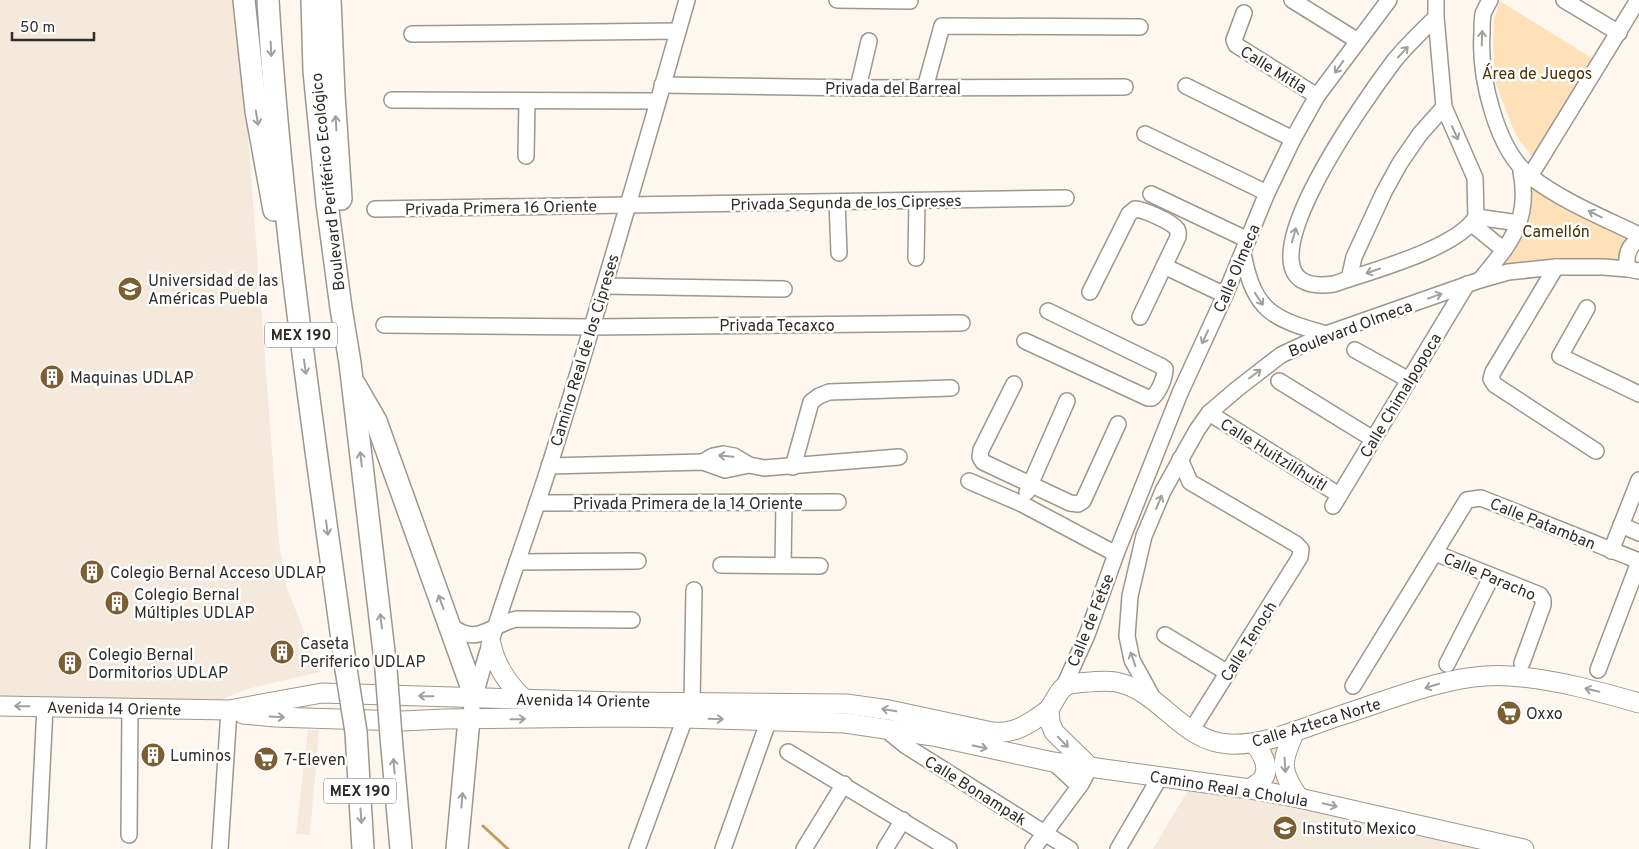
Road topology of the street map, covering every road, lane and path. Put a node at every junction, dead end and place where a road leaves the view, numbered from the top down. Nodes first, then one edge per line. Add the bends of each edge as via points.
1 (244, 0) edge
2 (268, 0) edge
3 (312, 0) edge
4 (330, 0) edge
5 (687, 0) edge
6 (837, 0) edge
7 (1292, 0) edge
8 (1390, 0) edge
9 (1436, 0) edge
10 (1490, 0) edge
11 (1564, 0) edge
12 (1638, 0) edge
13 (910, 1) dead end
14 (1481, 7) edge
15 (1244, 13) dead end
16 (1436, 17) junction
17 (1140, 26) dead end
18 (678, 31) junction
19 (1619, 33) junction
20 (412, 34) dead end
21 (869, 41) dead end
22 (1358, 41) junction
23 (662, 85) junction
24 (1186, 86) dead end
25 (1125, 87) dead end
26 (858, 88) junction
27 (925, 88) junction
28 (1317, 96) junction
29 (392, 100) dead end
30 (527, 101) junction
31 (657, 101) junction
32 (1444, 107) junction
33 (1145, 134) dead end
34 (1294, 139) junction
35 (526, 156) dead end
36 (1525, 175) junction
37 (1267, 193) junction
38 (1151, 194) dead end
39 (1066, 198) dead end
40 (917, 201) junction
41 (837, 202) junction
42 (627, 205) junction
43 (376, 208) dead end
44 (1474, 220) junction
45 (1519, 223) junction
46 (1639, 235) edge
47 (1639, 240) edge
48 (1246, 247) junction
49 (1504, 250) junction
50 (839, 253) dead end
51 (916, 258) dead end
52 (1164, 266) junction
53 (1556, 267) junction
54 (1633, 270) edge
55 (293, 276) junction
56 (1350, 279) junction
57 (1473, 282) junction
58 (604, 286) junction
59 (784, 289) dead end
60 (1090, 292) dead end
61 (1225, 295) junction
62 (1587, 308) dead end
63 (1048, 311) dead end
64 (1140, 317) dead end
65 (962, 323) dead end
66 (384, 325) dead end
67 (592, 326) junction
68 (1326, 334) junction
69 (1025, 341) dead end
70 (1355, 350) dead end
71 (351, 371) junction
72 (1409, 380) junction
73 (1279, 381) dead end
74 (1014, 384) dead end
75 (1160, 384) junction
76 (952, 388) dead end
77 (1180, 393) junction
78 (1639, 394) edge
79 (1067, 401) dead end
80 (1209, 413) junction
81 (1118, 424) dead end
82 (1373, 439) junction
83 (1596, 451) dead end
84 (899, 456) dead end
85 (1180, 459) junction
86 (549, 466) junction
87 (793, 467) junction
88 (1639, 480) edge
89 (969, 481) dead end
90 (1031, 484) junction
91 (1336, 500) joint
92 (784, 502) junction
93 (838, 502) dead end
94 (537, 503) junction
95 (1022, 504) junction
96 (1621, 525) junction
97 (1639, 533) edge
98 (1611, 551) junction
99 (1435, 553) junction
100 (1116, 554) junction
101 (638, 561) dead end
102 (517, 562) junction
103 (1639, 562) edge
104 (721, 564) dead end
105 (783, 565) junction
106 (820, 566) dead end
107 (1492, 576) junction
108 (694, 590) dead end
109 (632, 620) dead end
110 (450, 625) junction
111 (497, 625) junction
112 (1165, 635) dead end
113 (491, 644) junction
114 (1447, 664) dead end
115 (1522, 664) dead end
116 (1598, 670) dead end
117 (1228, 674) junction
118 (1064, 686) junction
119 (1353, 686) dead end
120 (475, 697) junction
121 (523, 698) junction
122 (1155, 702) junction
123 (1639, 703) edge
124 (0, 706) edge
125 (45, 707) junction
126 (130, 708) junction
127 (1049, 709) junction
128 (229, 710) junction
129 (618, 710) junction
130 (689, 710) junction
131 (772, 711) junction
132 (470, 720) junction
133 (884, 728) junction
134 (935, 728) junction
135 (1191, 731) junction
136 (1295, 731) junction
137 (1254, 743) junction
138 (788, 752) dead end
139 (1053, 762) junction
140 (1090, 767) junction
141 (1160, 777) junction
142 (844, 784) junction
143 (1079, 786) junction
144 (1250, 789) junction
145 (1299, 798) junction
146 (904, 820) junction
147 (1044, 832) junction
148 (129, 835) dead end
149 (38, 849) edge
150 (220, 849) edge
151 (363, 849) edge
152 (401, 849) edge
153 (457, 849) edge
154 (637, 849) edge
155 (723, 849) edge
156 (804, 849) edge
157 (885, 849) edge
158 (949, 849) edge
159 (1033, 849) edge
160 (1070, 849) edge
161 (1118, 849) edge
162 (1524, 849) edge

1 -> 55 highway via 262,146 275,214
2 -> 55 highway, MEX 190
3 - 71 highway, Boulevard Periférico Ecológico / MEX 190 via 318,120
71 -> 4 highway, Boulevard Periférico Ecológico
5 - 18 street, Camino Real de los Cipreses
6 - 13 street
7 - 22 street
8 - 22 street, Calle Olmeca
9 - 16 street
10 - 14 street
11 - 19 street
12 - 19 street
36 -> 14 street via 1506,143 1486,90
15 - 28 street, Calle Mitla via 1234,40 1236,45
16 - 32 street
56 -> 16 street via 1321,286 1302,280 1294,271 1291,255 1293,234 1314,186 1342,136 1396,59
17 - 27 street via 942,26
18 - 20 street
18 - 23 street, Camino Real de los Cipreses
19 - 36 street
21 - 26 street
22 -> 28 street, Calle Olmeca
23 - 26 street, Privada del Barreal
23 - 31 street, Camino Real de los Cipreses
24 - 34 street
25 - 27 street, Privada del Barreal
26 - 27 street, Privada del Barreal
28 - 34 street, Calle Olmeca
29 - 30 street
30 - 31 street
30 - 35 street
31 - 42 street, Camino Real de los Cipreses
32 -> 44 street via 1475,178
32 - 56 street via 1420,134 1384,192 1354,257
33 - 37 street
34 - 37 street, Calle Olmeca
36 - 45 street, Calle Chimalpopoca
46 -> 36 street
37 - 48 street, Calle Olmeca
38 - 48 street
39 - 40 street, Privada Segunda de los Cipreses
40 - 41 street, Privada Segunda de los Cipreses
40 - 51 street
41 - 42 street, Privada Segunda de los Cipreses
41 - 50 street
42 - 43 street, Privada Primera 16 Oriente
42 - 58 street, Camino Real de los Cipreses
44 - 45 street
44 - 49 street
44 -> 56 street via 1449,240 1424,253
45 - 49 street, Calle Chimalpopoca
47 - 54 street via 1627,254
48 - 61 street, Calle Olmeca
48 -> 68 street via 1246,269 1253,290 1269,311 1283,320
49 - 57 street, Calle Chimalpopoca
52 - 60 street via 1178,232 1142,209 1135,209 1129,214
52 - 61 street
52 - 64 street
53 - 54 street, Boulevard Olmeca
53 - 57 street, Boulevard Olmeca via 1508,272
53 - 83 street via 1491,379
55 -> 151 highway, MEX 190, bridge via 356,732
68 -> 57 street, Boulevard Olmeca
57 - 72 street, Calle Chimalpopoca
58 - 59 street
58 - 67 street, Camino Real de los Cipreses
61 -> 77 street, Calle Olmeca
62 - 78 street via 1560,356
63 - 75 street via 1161,366 1165,374
65 - 67 street, Privada Tecaxco
66 - 67 street, Privada Tecaxco
67 - 86 street, Camino Real de los Cipreses
80 -> 68 street, Boulevard Olmeca via 1281,355
69 - 75 street via 1148,398 1156,394
70 - 72 street
110 -> 71 highway via 376,421
152 -> 71 highway, Boulevard Periférico Ecológico / MEX 190, bridge via 386,669
72 - 82 street, Calle Chimalpopoca
73 - 82 street
74 - 90 street via 980,457 983,462
75 - 77 street
76 - 87 street via 829,392 819,396 812,402
77 - 100 street, Calle Olmeca
79 - 90 street
80 - 85 street, Boulevard Olmeca
80 - 91 street, Calle Huitzilíhuitl
81 - 90 street via 1083,501 1070,503
82 - 91 street, Calle Chimalpopoca
84 - 87 street
85 - 117 street, Calle Tenoch via 1190,482 1301,549 1300,557
122 -> 85 street, Boulevard Olmeca via 1132,660 1127,636 1130,596 1144,536
86 - 87 street via 703,462 723,454 764,468
86 - 94 street, Camino Real de los Cipreses
88 - 96 street, Calle Patamban
89 - 95 street
90 - 95 street
92 - 93 street, Privada Primera de la 14 Oriente
92 - 94 street, Privada Primera de la 14 Oriente
92 - 105 street
94 - 102 street, Camino Real de los Cipreses
95 - 100 street
96 - 97 street
96 - 98 street, Calle Patamban
98 - 99 street, Calle Patamban via 1481,498 1473,498 1467,500
98 - 103 street
99 - 107 street, Calle Paracho
99 - 119 street, Calle Patamban
100 - 118 street, Calle de Fetse via 1087,635
101 - 102 street
102 - 111 street, Camino Real de los Cipreses
103 - 116 street
104 - 105 street
105 - 106 street
107 - 114 street
107 - 115 street, Calle Paracho via 1540,595 1544,600
108 - 130 street
109 - 111 street via 517,619
110 - 111 street via 462,634 470,635 484,634
110 - 120 highway
111 - 113 street, Camino Real de los Cipreses
112 - 117 street
113 - 120 street, Camino Real de los Cipreses
113 - 121 main road via 508,683
117 - 135 street, Calle Tenoch
118 - 122 main road, Calle Azteca Norte via 1117,682
118 - 127 main road
120 - 121 main road, Avenida 14 Oriente
120 -> 128 main road, Avenida 14 Oriente via 322,693
120 - 132 street, Camino Real de los Cipreses
121 - 129 main road, Avenida 14 Oriente
122 - 135 main road, Calle Azteca Norte
123 -> 136 main road, Calle Azteca Norte via 1546,680 1509,675 1476,677 1437,684
125 -> 124 main road, Avenida 14 Oriente
125 - 126 main road, Avenida 14 Oriente
125 - 149 street
126 - 128 main road, Avenida 14 Oriente
126 - 148 street
127 - 134 main road via 1018,729 1005,732
127 -> 140 main road via 1054,732
128 -> 132 main road, Avenida 14 Oriente via 275,717 362,721
128 - 150 street
129 - 130 main road, Avenida 14 Oriente
132 -> 129 main road, Avenida 14 Oriente
130 - 131 main road, Avenida 14 Oriente
130 - 154 street
131 - 133 main road, Avenida 14 Oriente
134 -> 131 main road, Avenida 14 Oriente via 889,710 846,704
131 - 155 street
153 -> 132 highway
133 - 134 main road, Avenida 14 Oriente
133 - 147 street, Calle Bonampak via 906,746
134 -> 139 main road, Camino Real a Cholula
135 - 137 main road, Calle Azteca Norte via 1220,744
136 - 137 main road, Calle Azteca Norte
136 -> 145 main road via 1284,756 1284,768 1287,780
137 - 144 main road via 1264,755 1266,768 1262,781
138 - 142 street
139 - 140 main road, Camino Real a Cholula
139 - 143 street
140 - 141 main road, Camino Real a Cholula
140 - 143 street
141 - 144 main road, Camino Real a Cholula
141 - 161 street
142 - 146 street
142 - 156 street
143 - 147 street
144 - 145 main road, Camino Real a Cholula
145 -> 162 main road, Camino Real a Cholula
146 - 157 street
146 - 158 street
147 - 159 street
147 - 160 street, Calle Bonampak

